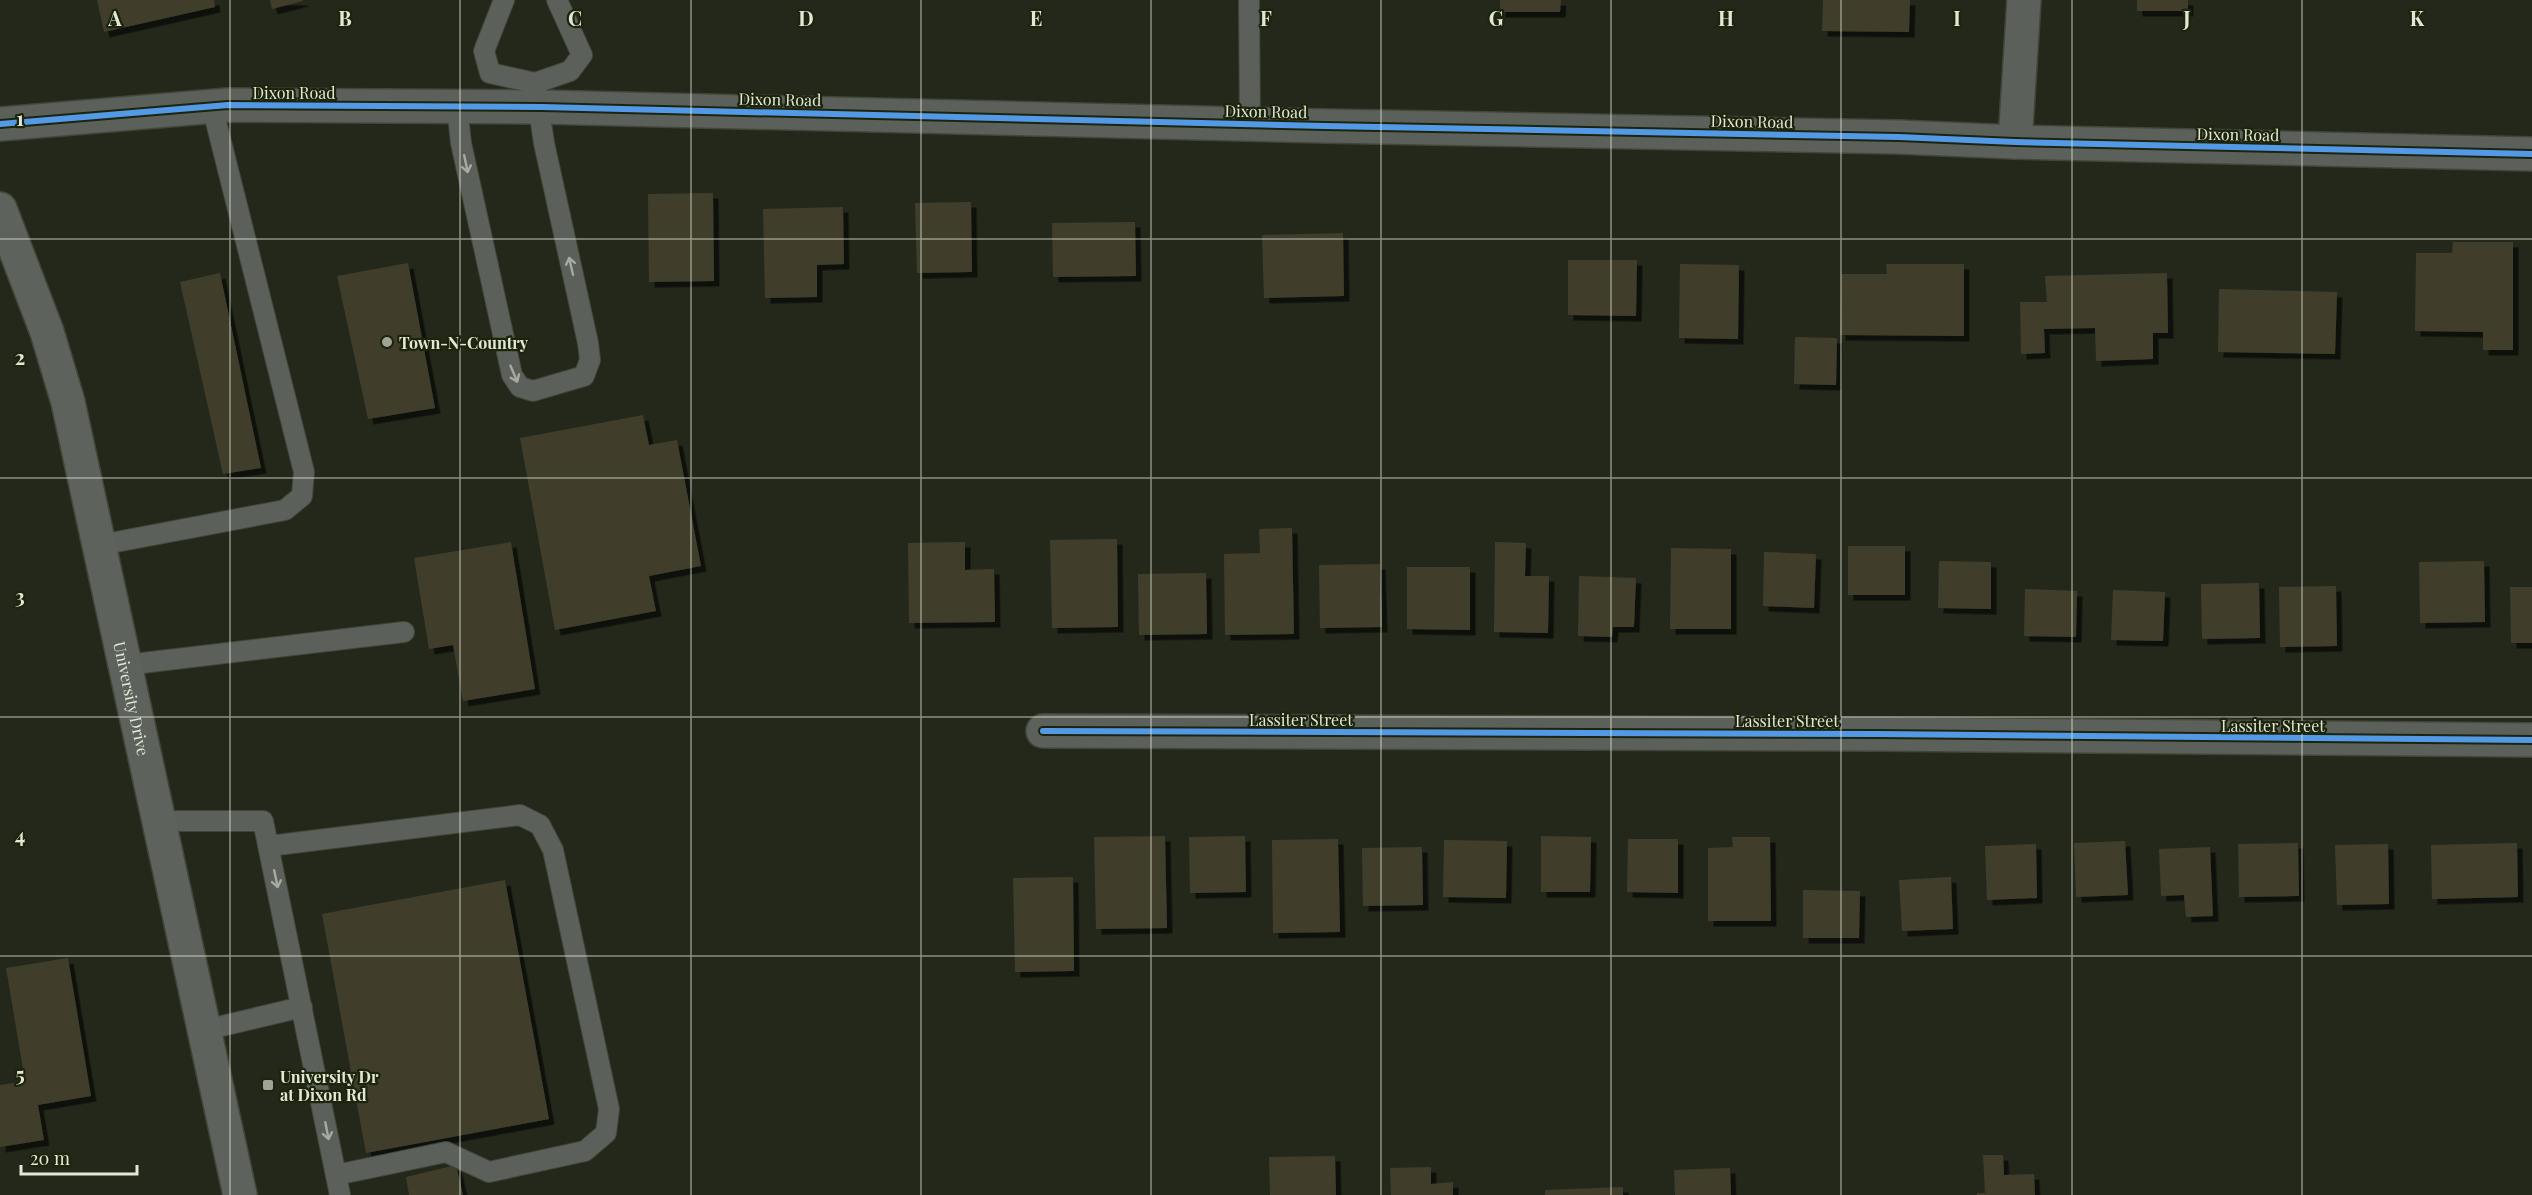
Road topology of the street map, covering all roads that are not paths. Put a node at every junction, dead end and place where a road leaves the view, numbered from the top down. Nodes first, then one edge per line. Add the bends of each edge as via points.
1 (504, 0) edge
2 (557, 0) edge
3 (1249, 0) edge
4 (2024, 0) edge
5 (536, 95) junction
6 (213, 106) junction
7 (457, 106) junction
8 (0, 124) edge
9 (1250, 125) junction
10 (2015, 142) junction
11 (2532, 154) edge
12 (0, 209) edge
13 (100, 545) junction
14 (404, 632) dead end
15 (125, 664) junction
16 (1043, 731) dead end
17 (2532, 740) edge
18 (160, 821) junction
19 (269, 846) junction
20 (302, 1007) junction
21 (205, 1030) junction
22 (336, 1175) junction
23 (240, 1195) edge
24 (340, 1195) edge

1 - 5 lane via 484,51 490,73
2 - 5 lane via 582,55 570,71
3 - 9 lane
4 - 10 street
5 - 7 street, Dixon Road
7 -> 5 lane via 461,143 512,375 520,387 533,391 584,376 590,360
5 - 9 street, Dixon Road
6 - 7 street, Dixon Road
6 - 8 street, Dixon Road
6 - 13 lane via 304,472 302,496 285,510
9 - 10 street, Dixon Road
10 - 11 street, Dixon Road
12 - 13 main road, University Drive via 47,332 68,402
13 - 15 main road, University Drive
14 - 15 lane
15 - 18 main road, University Drive
16 - 17 street, Lassiter Street
18 - 19 lane via 263,821
18 - 21 main road, University Drive
19 -> 20 lane
19 - 22 lane via 520,815 540,825 553,849 609,1109 606,1133 585,1151 489,1172 446,1152
20 - 21 lane
20 -> 22 lane
21 - 23 main road, University Drive
22 - 24 lane

